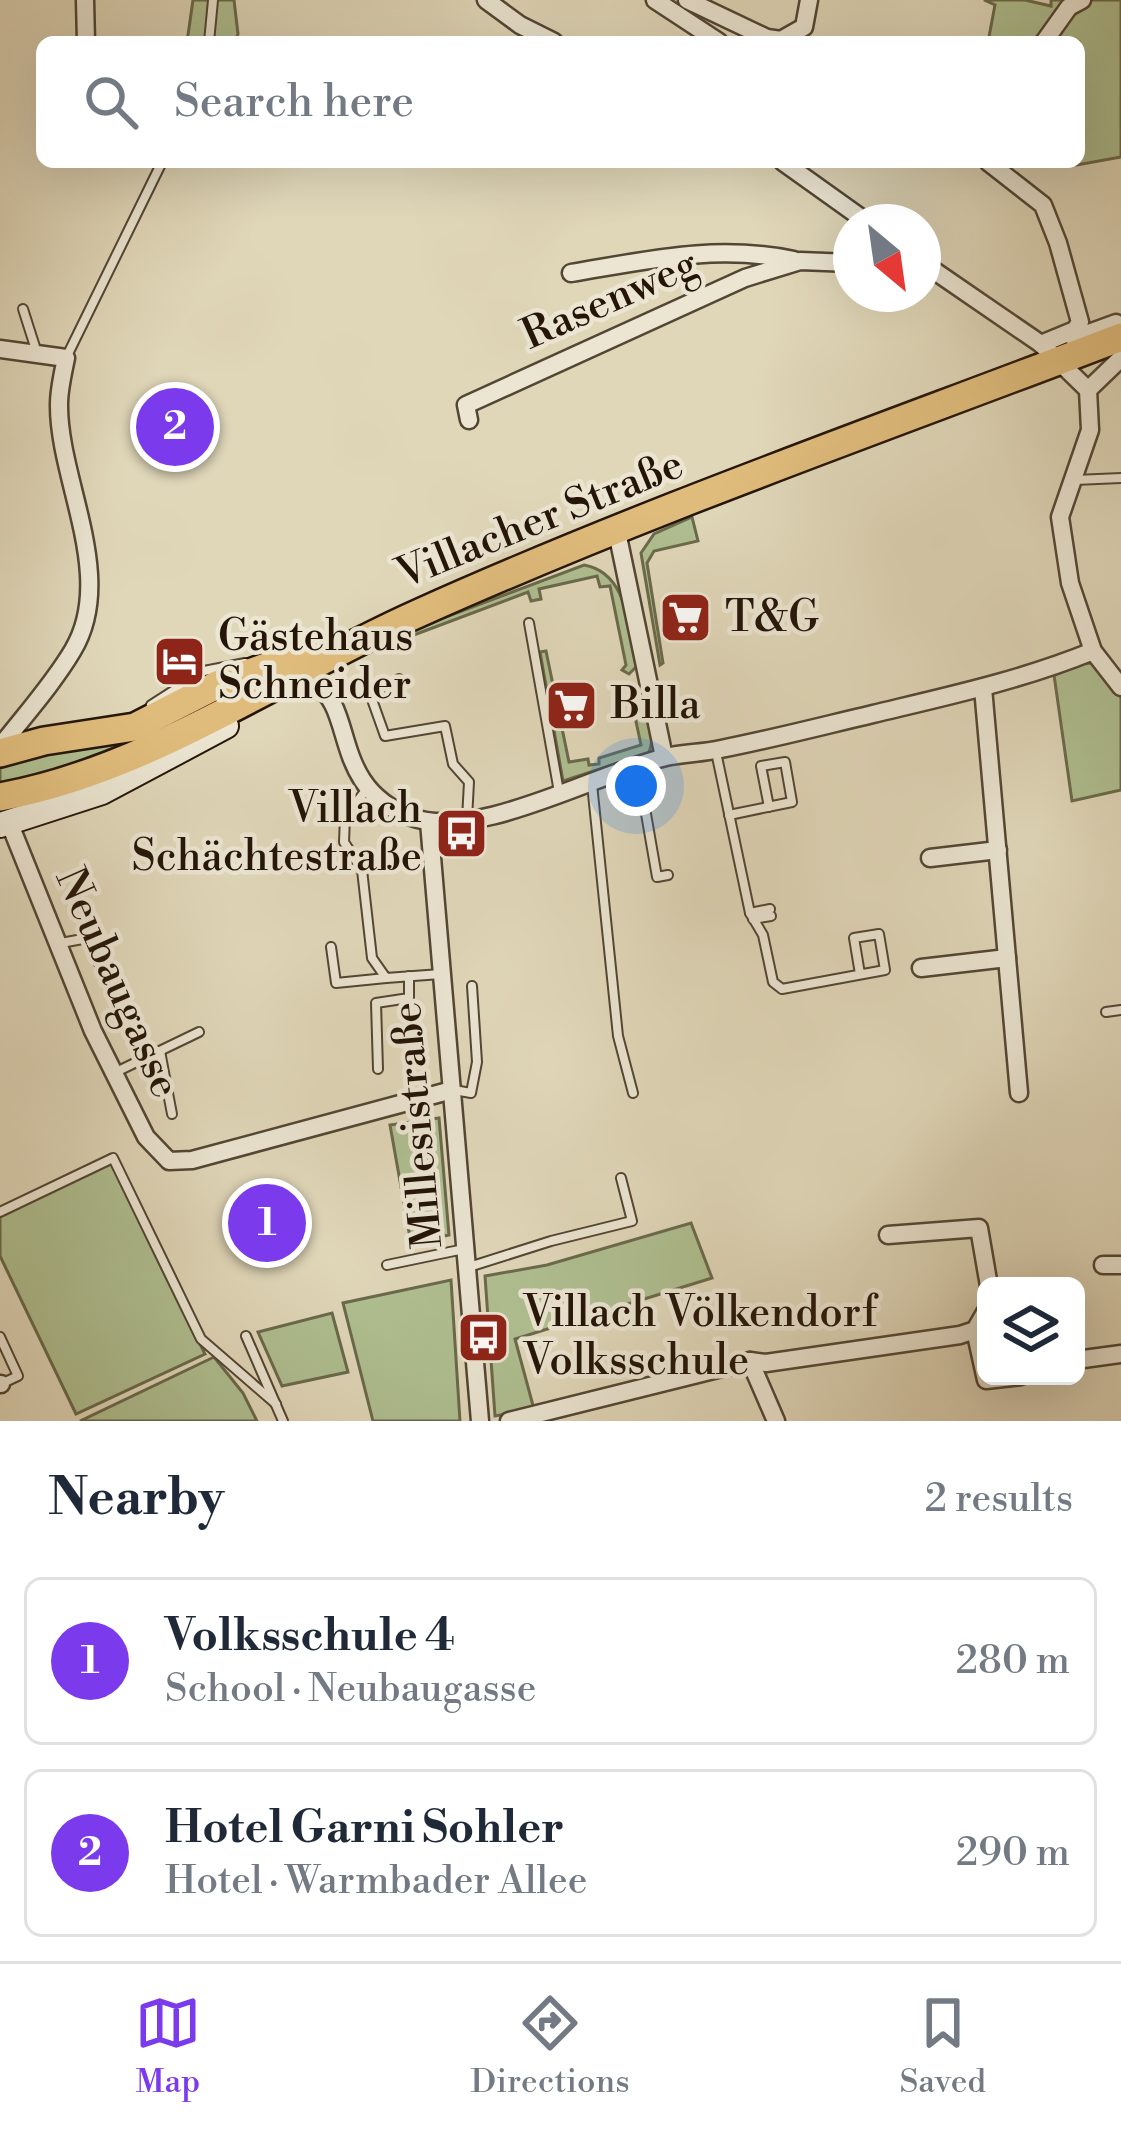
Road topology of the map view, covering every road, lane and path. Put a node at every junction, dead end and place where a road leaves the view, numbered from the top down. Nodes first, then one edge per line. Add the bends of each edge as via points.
1 (86, 0) edge
2 (213, 0) edge
3 (486, 0) edge
4 (656, 0) edge
5 (687, 0) edge
6 (809, 0) edge
7 (1082, 0) edge
8 (86, 36) edge
9 (210, 36) edge
10 (542, 36) edge
11 (710, 36) edge
12 (763, 36) edge
13 (788, 36) edge
14 (1048, 36) edge
15 (159, 168) edge
16 (806, 168) edge
17 (996, 168) edge
18 (847, 204) edge
19 (800, 261) junction
20 (833, 262) edge
21 (571, 273) dead end
22 (941, 273) edge
23 (23, 309) dead end
24 (1119, 330) edge
25 (1057, 346) junction
26 (0, 349) edge
27 (37, 354) junction
28 (66, 358) junction
29 (1121, 358) edge
30 (1088, 390) junction
31 (470, 420) dead end
32 (1121, 478) edge
33 (1074, 480) junction
34 (616, 532) junction
35 (415, 615) junction
36 (529, 623) dead end
37 (357, 644) junction
38 (1093, 651) junction
39 (399, 680) dead end
40 (1119, 683) edge
41 (314, 684) junction
42 (983, 688) junction
43 (0, 750) edge
44 (716, 750) junction
45 (664, 757) junction
46 (638, 767) junction
47 (592, 782) junction
48 (368, 788) junction
49 (559, 793) junction
50 (769, 807) junction
51 (6, 810) edge
52 (729, 815) junction
53 (466, 820) junction
54 (429, 822) junction
55 (998, 850) junction
56 (930, 858) dead end
57 (668, 875) dead end
58 (770, 913) dead end
59 (752, 916) junction
60 (59, 944) junction
61 (331, 947) dead end
62 (1007, 958) junction
63 (98, 962) dead end
64 (921, 968) dead end
65 (441, 974) junction
66 (860, 974) junction
67 (410, 976) junction
68 (386, 978) junction
69 (472, 986) dead end
70 (1121, 1010) edge
71 (1106, 1012) dead end
72 (200, 1032) dead end
73 (160, 1051) junction
74 (378, 1069) dead end
75 (115, 1073) junction
76 (468, 1092) junction
77 (633, 1093) dead end
78 (1019, 1093) dead end
79 (172, 1114) dead end
80 (621, 1178) dead end
81 (0, 1212) edge
82 (888, 1235) dead end
83 (466, 1258) junction
84 (387, 1265) dead end
85 (987, 1277) edge
86 (977, 1327) edge
87 (975, 1330) junction
88 (0, 1336) edge
89 (247, 1336) dead end
90 (977, 1339) edge
91 (1121, 1354) edge
92 (1085, 1359) edge
93 (750, 1361) junction
94 (1, 1384) edge
95 (275, 1404) junction
96 (283, 1421) edge
97 (480, 1421) edge
98 (509, 1421) edge
99 (776, 1421) edge

1 - 8 street
2 - 9 lane
3 - 10 street
4 - 11 street
5 - 12 street
6 - 13 street via 804,27
7 - 14 street
15 - 28 lane
16 - 18 street
17 - 25 street via 1043,206 1058,243 1080,322
19 - 20 street, Rasenweg
19 - 21 street, Rasenweg via 698,251
19 - 31 street, Rasenweg via 745,278 466,405
22 - 25 street
23 - 27 lane
24 - 25 main road, Villacher Straße
25 - 30 street
25 - 34 main road, Villacher Straße
26 - 27 street
27 - 28 street
28 - 43 street via 58,403 82,522 86,610 74,650
29 - 30 street
30 - 33 street via 1090,430
32 - 33 lane
33 - 38 street via 1060,517 1070,583
34 - 35 main road, Villacher Straße
34 - 45 street
35 - 37 main road, Villacher Straße
35 - 43 main road via 265,666 130,728
36 - 49 lane
37 - 41 main road
37 - 51 main road, Villacher Straße
38 - 40 street
38 - 42 street
39 - 53 lane via 370,694 381,731 446,726 453,764 469,782
41 - 48 street via 332,697 352,766
41 - 51 street via 102,792
42 - 44 street
42 - 55 street
44 - 45 street
44 - 52 lane
45 - 46 street
46 - 47 street
46 - 57 lane via 657,877
47 - 49 street
47 - 77 lane via 617,1036
48 - 54 street
48 - 68 lane via 345,817 344,842 362,869 372,958
49 - 53 street
50 - 50 lane via 792,802 784,762 761,766
50 - 52 lane
51 - 60 street, Neubaugasse
52 - 59 lane
53 - 54 street
54 - 65 street, Millesistraße
55 - 56 street
55 - 62 street
58 - 59 lane
59 - 66 lane via 782,989
60 - 63 lane via 88,938
60 - 75 street, Neubaugasse
61 - 68 lane via 336,983
62 - 64 street
62 - 78 street
65 - 67 lane
65 - 76 street, Millesistraße
66 - 66 lane via 885,970 879,934 854,938
67 - 68 lane
67 - 74 lane via 409,998 376,1003
69 - 76 lane via 477,1062
70 - 71 lane
72 - 73 lane
73 - 75 lane
73 - 79 lane
75 - 76 street, Neubaugasse via 146,1137 169,1161
76 - 83 street, Millesistraße
80 - 83 lane via 632,1221
81 - 95 lane via 113,1158 201,1339
82 - 85 street via 979,1228
83 - 84 lane
83 - 97 street, Millesistraße
86 - 87 street
87 - 90 street
87 - 93 street
88 - 94 lane via 18,1376
89 - 95 lane
91 - 92 street
93 - 98 street
93 - 99 street
95 - 96 lane

